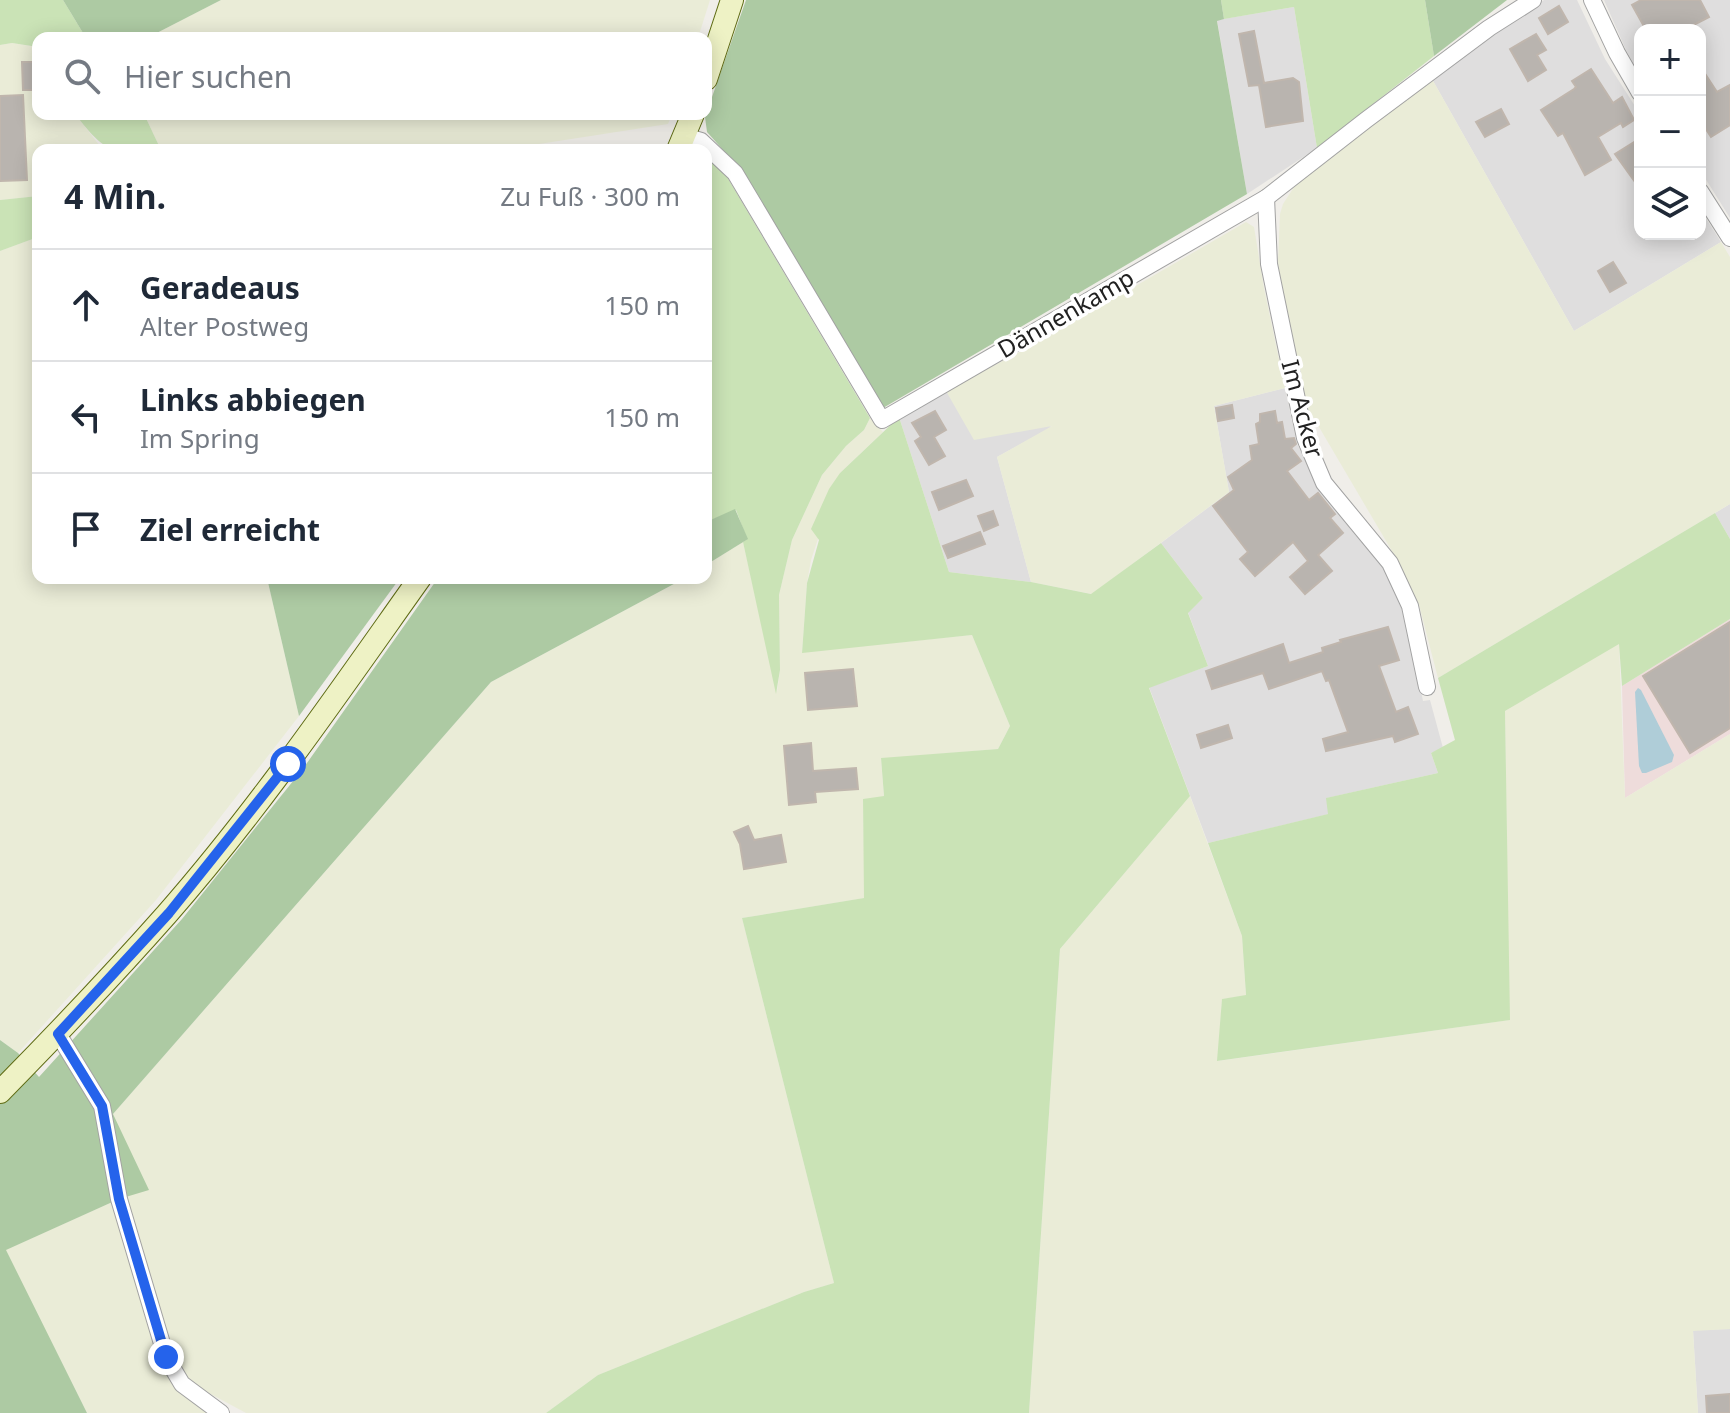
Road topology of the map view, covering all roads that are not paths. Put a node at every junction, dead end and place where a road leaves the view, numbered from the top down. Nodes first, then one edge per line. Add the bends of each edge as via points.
1 (732, 0) edge
2 (1533, 0) edge
3 (1592, 0) edge
4 (712, 61) edge
5 (1634, 83) edge
6 (691, 120) edge
7 (681, 143) edge
8 (704, 144) edge
9 (712, 151) edge
10 (1266, 198) junction
11 (1706, 200) edge
12 (1730, 238) edge
13 (416, 584) edge
14 (1427, 687) dead end
15 (58, 1034) junction
16 (0, 1092) edge
17 (221, 1413) edge

1 - 4 main road
2 - 10 street, Dännenkamp via 1452,55
3 - 5 street
6 - 7 main road
7 - 8 street, Dännenkamp
9 - 10 street, Dännenkamp via 735,173 882,420
10 - 14 street, Im Acker via 1269,264 1305,438 1324,483 1390,563 1410,606
11 - 12 street
13 - 15 main road via 288,764 169,913
15 - 16 main road
15 - 17 street via 102,1106 119,1199 166,1357 191,1393

